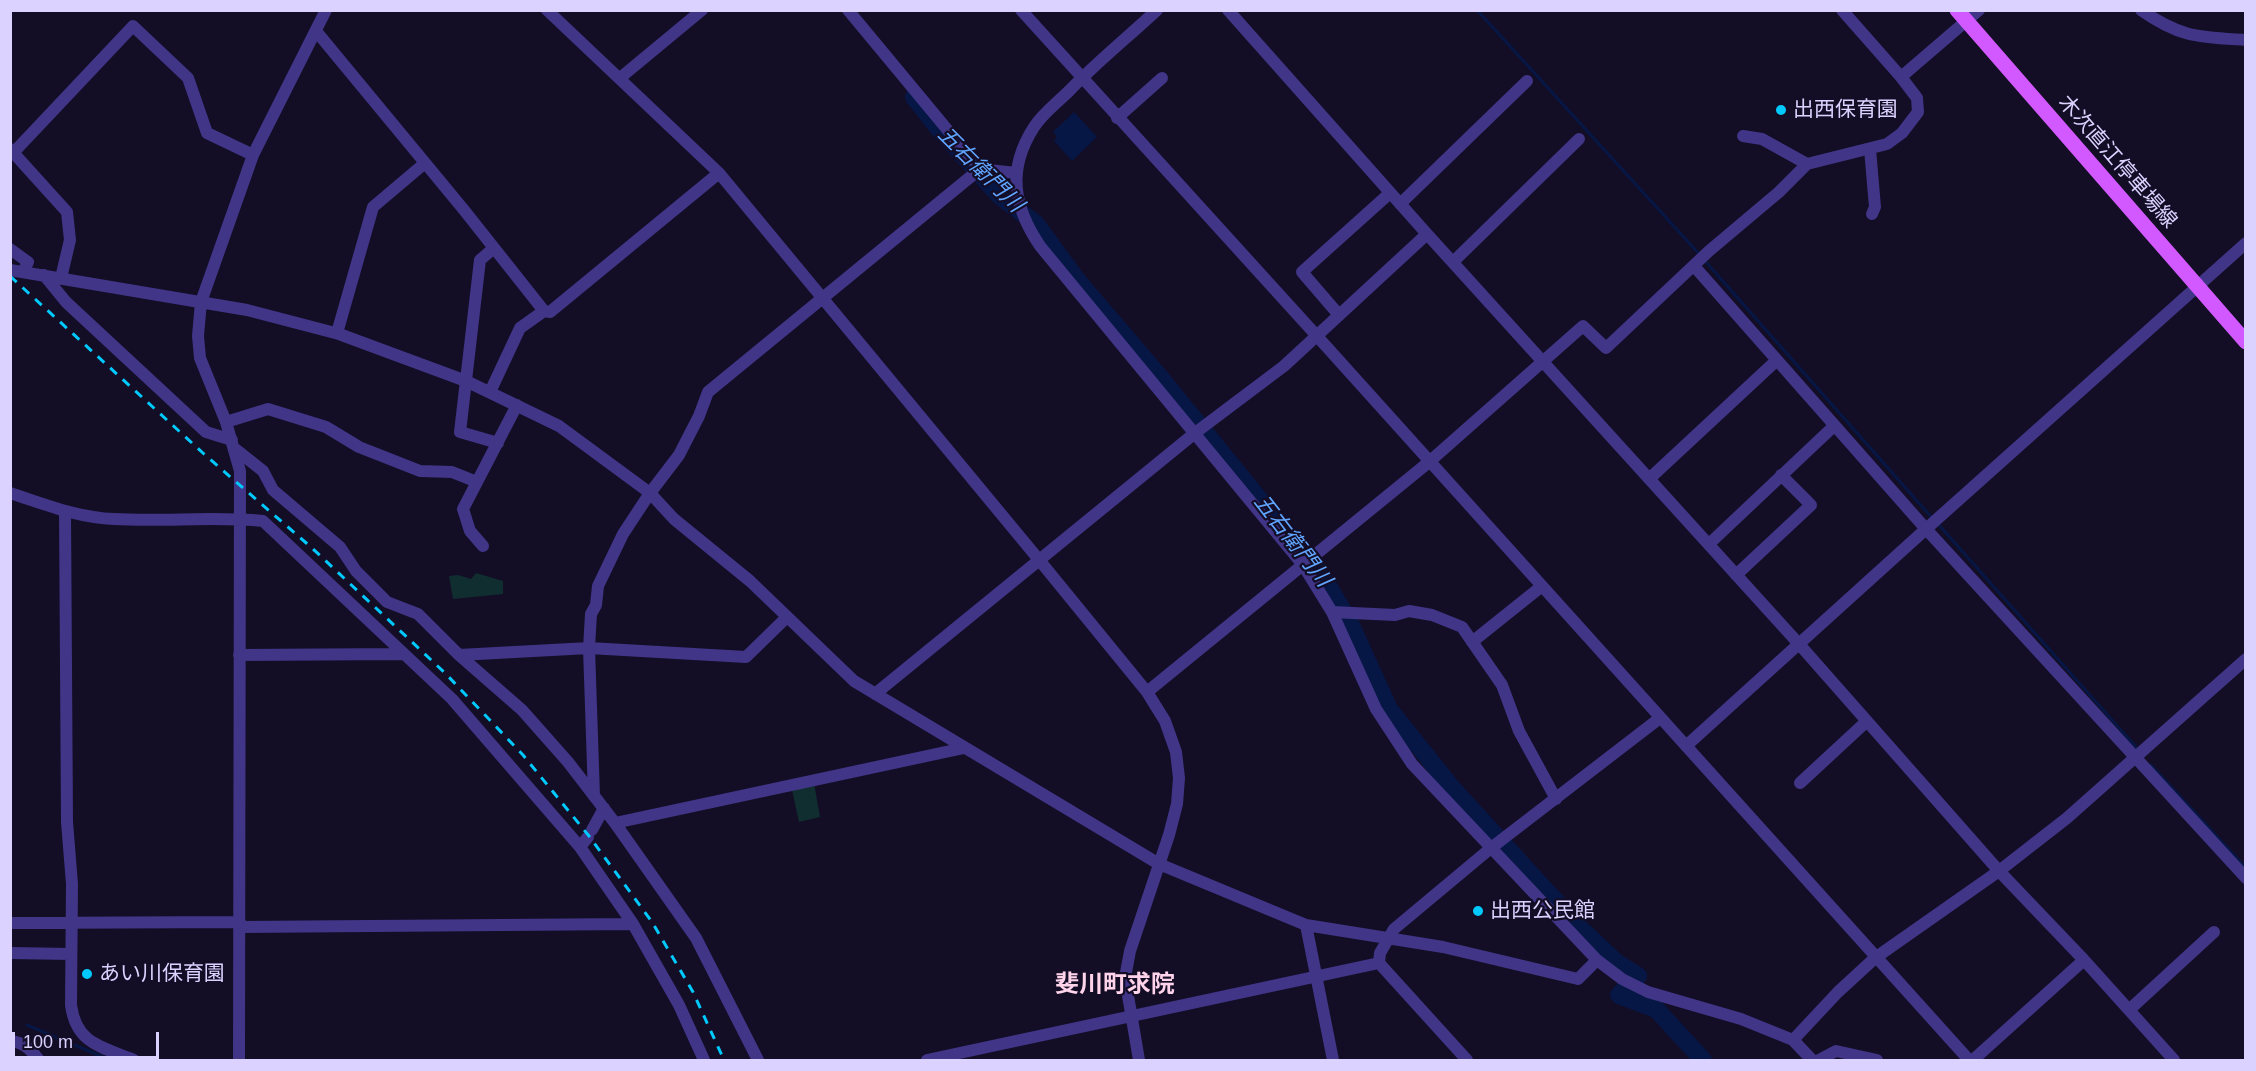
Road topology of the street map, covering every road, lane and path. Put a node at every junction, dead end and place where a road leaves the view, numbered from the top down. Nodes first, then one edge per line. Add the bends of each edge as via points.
1 (326, 10) edge
2 (547, 10) edge
3 (702, 10) edge
4 (848, 10) edge
5 (1021, 10) edge
6 (1157, 10) edge
7 (1228, 10) edge
8 (1842, 10) edge
9 (1979, 10) edge
10 (2141, 10) edge
11 (1962, 16) edge
12 (316, 31) junction
13 (2246, 40) edge
14 (1902, 77) junction
15 (620, 78) junction
16 (1081, 78) junction
17 (1162, 78) dead end
18 (1527, 81) dead end
19 (1117, 118) junction
20 (1743, 136) dead end
21 (1579, 139) dead end
22 (1870, 149) junction
23 (12, 151) edge
24 (254, 155) junction
25 (425, 163) junction
26 (1807, 164) junction
27 (980, 169) junction
28 (1016, 172) junction
29 (719, 173) junction
30 (1390, 193) junction
31 (1400, 204) junction
32 (1872, 214) dead end
33 (1427, 234) junction
34 (2246, 243) edge
35 (494, 248) junction
36 (10, 249) edge
37 (1453, 262) junction
38 (1694, 266) junction
39 (17, 271) edge
40 (44, 275) junction
41 (61, 278) junction
42 (2198, 286) junction
43 (824, 297) junction
44 (201, 302) junction
45 (544, 311) junction
46 (1339, 315) junction
47 (337, 333) junction
48 (1316, 335) junction
49 (2246, 342) edge
50 (1777, 360) junction
51 (1543, 362) junction
52 (466, 381) junction
53 (490, 392) junction
54 (517, 405) junction
55 (226, 422) junction
56 (1834, 426) junction
57 (1195, 433) junction
58 (498, 443) junction
59 (233, 444) junction
60 (1429, 462) junction
61 (1781, 475) junction
62 (1649, 479) junction
63 (477, 482) junction
64 (10, 493) edge
65 (650, 493) junction
66 (65, 511) junction
67 (239, 518) junction
68 (1926, 528) junction
69 (1708, 544) junction
70 (483, 546) dead end
71 (1040, 561) junction
72 (1303, 565) junction
73 (1736, 575) junction
74 (1542, 586) junction
75 (1332, 612) junction
76 (787, 617) junction
77 (1472, 642) junction
78 (1799, 644) junction
79 (589, 648) junction
80 (402, 654) junction
81 (239, 655) junction
82 (459, 655) junction
83 (2246, 659) edge
84 (1147, 692) junction
85 (875, 694) junction
86 (1660, 718) junction
87 (1867, 721) junction
88 (1686, 746) junction
89 (964, 748) junction
90 (2136, 757) junction
91 (1800, 783) dead end
92 (594, 796) junction
93 (1556, 799) junction
94 (604, 808) junction
95 (615, 823) junction
96 (587, 838) junction
97 (1491, 848) junction
98 (1160, 864) junction
99 (1999, 871) junction
100 (2246, 878) edge
101 (10, 923) edge
102 (71, 923) junction
103 (633, 924) junction
104 (240, 925) junction
105 (1306, 925) junction
106 (2214, 932) dead end
107 (1387, 939) junction
108 (10, 953) edge
109 (71, 954) junction
110 (1875, 958) junction
111 (1597, 960) junction
112 (2084, 960) junction
113 (1379, 963) junction
114 (1315, 977) junction
115 (2129, 1010) junction
116 (1130, 1018) junction
117 (1793, 1040) junction
118 (10, 1041) edge
119 (39, 1060) edge
120 (134, 1060) edge
121 (239, 1060) edge
122 (704, 1060) edge
123 (758, 1060) edge
124 (927, 1060) edge
125 (1139, 1060) edge
126 (1333, 1060) edge
127 (1467, 1060) edge
128 (1812, 1060) edge
129 (1819, 1060) edge
130 (1877, 1060) edge
131 (1971, 1060) edge
132 (2174, 1060) edge

1 - 12 street
2 - 15 street
3 - 15 street
4 - 27 street
5 - 16 street
6 - 16 street
7 - 30 street
8 - 14 street
9 - 11 street
10 - 13 street via 2179,33
11 - 14 street
11 - 42 main road, 木次直江停車場線
12 - 24 street
12 - 25 street
14 - 22 street via 1917,99 1918,112 1902,133 1887,144
15 - 29 street
16 - 19 street
16 - 28 street via 1035,125
17 - 19 street
18 - 31 street
19 - 48 street
20 - 26 street via 1762,139
21 - 37 street
22 - 26 street
22 - 32 street via 1875,207
23 - 24 street via 133,26 188,78 207,133
23 - 41 street via 67,212 70,240
24 - 44 street
25 - 35 street
25 - 47 street via 373,207
26 - 38 street
27 - 28 street
27 - 43 street
28 - 57 street via 1019,207 1040,246
29 - 43 street
29 - 45 street via 550,312
30 - 31 street
30 - 46 street via 1302,272
31 - 33 street
33 - 37 street
33 - 46 street
34 - 42 street
35 - 45 street
35 - 52 street via 480,260
36 - 39 street via 28,262
37 - 51 street
38 - 50 street
38 - 51 street via 1606,348 1583,326
39 - 40 street
40 - 41 street
40 - 59 street via 66,302 206,432
41 - 44 street
42 - 49 main road, 木次直江停車場線
42 - 68 street
43 - 65 street via 708,392 679,455
43 - 71 street
44 - 47 street
44 - 55 street via 200,358
45 - 53 street via 520,328
46 - 48 street
47 - 52 street
48 - 57 street via 1284,366
48 - 60 street
50 - 56 street
50 - 62 street
51 - 60 street
51 - 62 street
52 - 53 street
52 - 58 street via 460,432
53 - 54 street
54 - 58 street
54 - 65 street via 559,426
55 - 59 street
55 - 63 street via 268,410 326,427 359,447 420,471 452,472
56 - 61 street
56 - 68 street
57 - 71 street
57 - 72 street
58 - 63 street
59 - 67 street via 240,471
59 - 82 street via 263,471 273,490 340,547 356,571 387,602 418,614
60 - 72 street
60 - 74 street
61 - 69 street
61 - 73 street via 1811,505
62 - 69 street
63 - 70 street via 463,509 470,531
64 - 66 street
65 - 76 street via 674,519
65 - 79 street via 623,534 598,586
66 - 67 street via 112,519
66 - 102 street
67 - 80 street via 263,521
67 - 81 street
68 - 78 street
68 - 90 street
69 - 73 street
71 - 84 street
71 - 85 street
72 - 75 street
72 - 84 street
73 - 78 street
74 - 77 street
74 - 86 street
75 - 77 street via 1395,615 1409,611 1432,615 1462,627
75 - 97 street via 1376,709 1412,765
76 - 79 street via 746,657
76 - 85 street via 854,681
77 - 93 street via 1502,685 1519,731
78 - 87 street
78 - 88 street
79 - 82 street
79 - 92 street
80 - 81 street
80 - 96 street via 452,699
81 - 104 street
82 - 92 street via 522,710
83 - 90 street
84 - 98 street via 1165,721 1176,752 1179,778 1177,804
85 - 89 street
86 - 88 street
86 - 93 street
87 - 91 street
87 - 99 street
88 - 110 street
89 - 95 street
89 - 98 street
90 - 99 street
90 - 100 street
92 - 94 street
93 - 97 street
94 - 95 street
94 - 96 street
95 - 123 street via 696,938
96 - 103 street
97 - 107 street
97 - 111 street
98 - 105 street
98 - 116 street via 1126,969
99 - 110 street
99 - 112 street
101 - 102 street
102 - 104 street
102 - 109 street
103 - 104 street
103 - 122 street via 679,1005
104 - 121 street
105 - 107 street
105 - 114 street
106 - 115 street
107 - 111 street via 1443,946 1578,979
107 - 113 street
108 - 109 street
109 - 120 street via 73,1022 94,1044
110 - 117 street
110 - 131 street
111 - 117 street via 1648,992 1741,1019
112 - 115 street
112 - 131 street
113 - 114 street
113 - 127 street
114 - 116 street
114 - 126 street
115 - 132 street
116 - 124 street
116 - 125 street
117 - 128 street
118 - 119 street via 18,1041
129 - 130 street via 1836,1051

